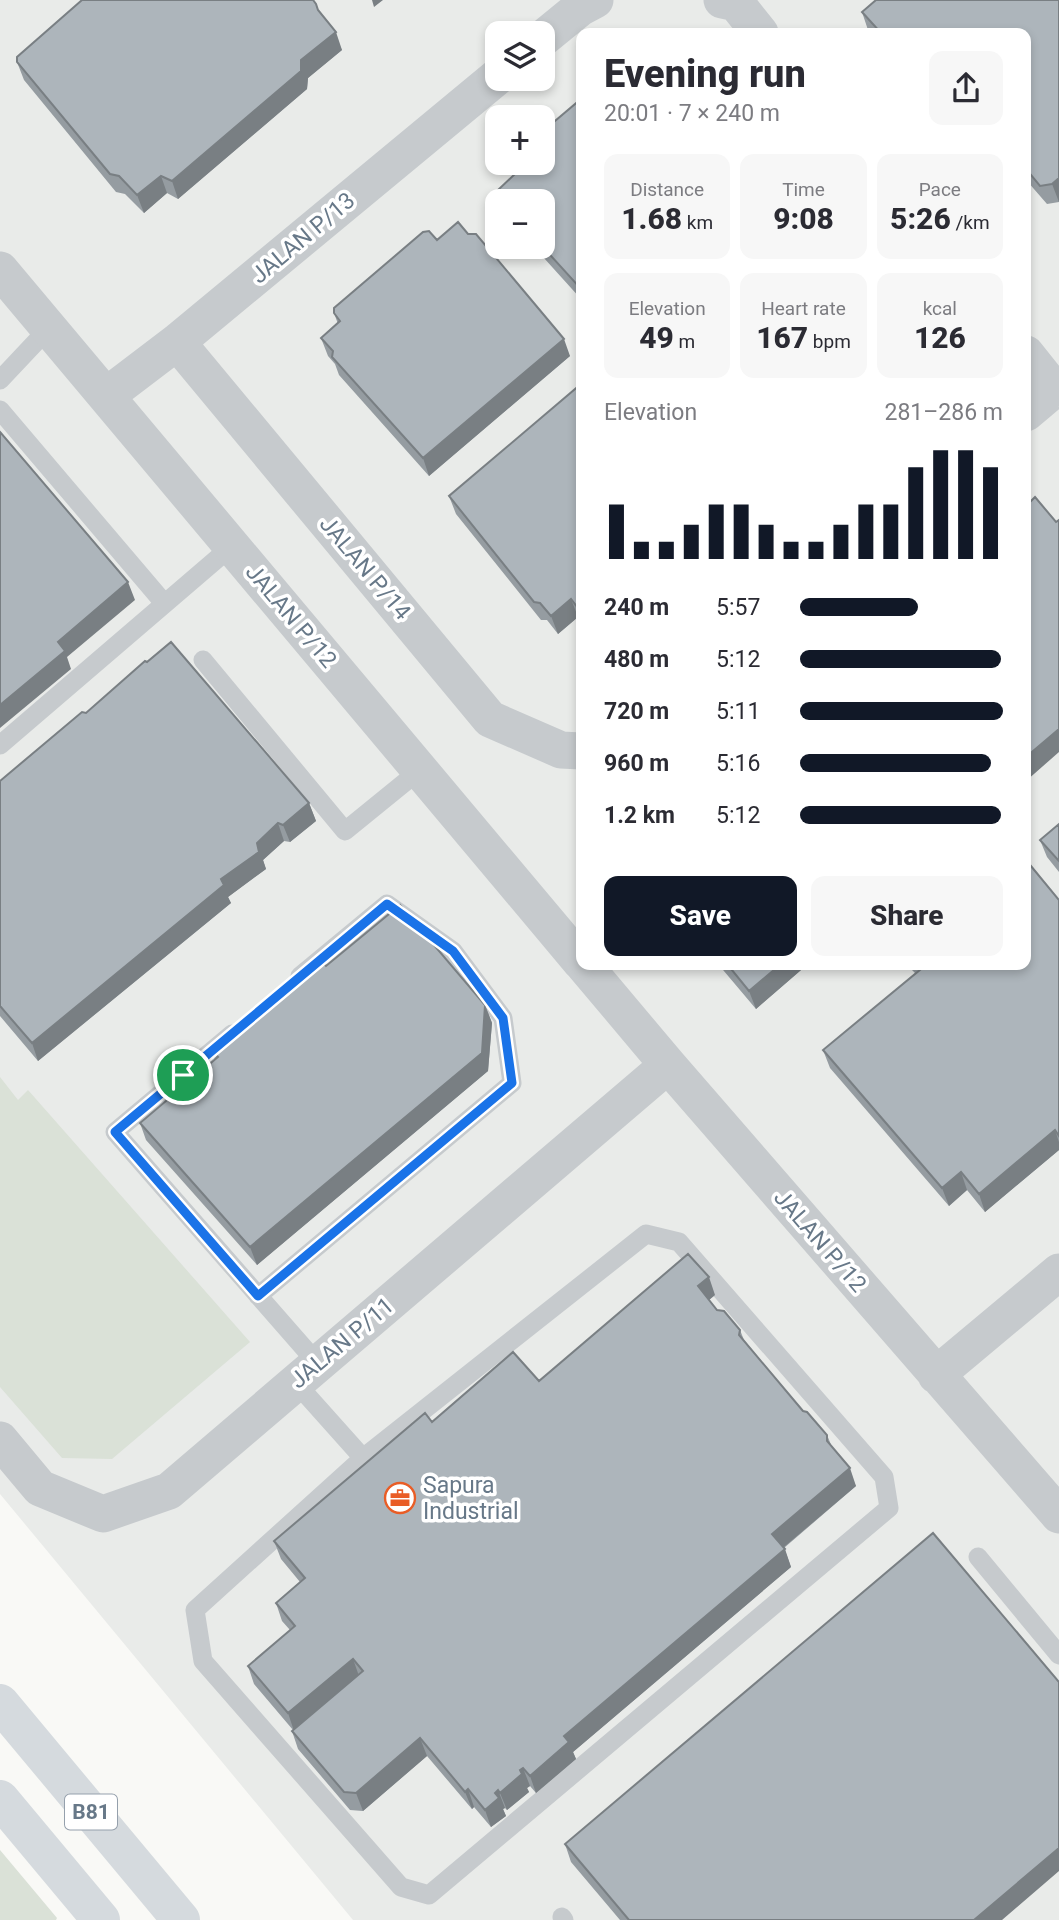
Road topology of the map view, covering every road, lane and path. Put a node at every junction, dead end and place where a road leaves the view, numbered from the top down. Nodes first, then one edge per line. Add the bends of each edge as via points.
1 (595, 0) edge
2 (722, 0) edge
3 (555, 28) edge
4 (756, 28) edge
5 (485, 87) edge
6 (0, 270) edge
7 (49, 328) junction
8 (177, 342) junction
9 (1031, 359) edge
10 (0, 380) edge
11 (1057, 387) edge
12 (106, 396) junction
13 (1031, 409) edge
14 (0, 410) edge
15 (232, 546) junction
16 (164, 603) junction
17 (203, 660) dead end
18 (0, 744) edge
19 (576, 751) edge
20 (420, 770) junction
21 (576, 956) edge
22 (588, 970) edge
23 (282, 991) edge
24 (251, 1018) edge
25 (668, 1065) junction
26 (1059, 1272) edge
27 (258, 1296) junction
28 (307, 1373) junction
29 (936, 1375) junction
30 (0, 1440) edge
31 (363, 1458) junction
32 (1059, 1515) edge
33 (978, 1557) dead end
34 (1059, 1655) edge
35 (0, 1703) edge
36 (0, 1799) edge
37 (101, 1920) edge
38 (181, 1920) edge

1 - 3 street
2 - 4 street via 736,3
5 - 8 street, JALAN P/13
6 - 7 street, JALAN P/12
7 - 10 lane
7 - 12 street, JALAN P/12
8 - 12 street, JALAN P/13
8 - 19 street, JALAN P/14 via 490,719 561,750
9 - 11 street
11 - 13 street
12 - 15 street, JALAN P/12
14 - 16 lane
15 - 16 lane
15 - 20 street, JALAN P/12
16 - 18 lane
17 - 20 lane via 345,831
20 - 21 street, JALAN P/12
22 - 25 street, JALAN P/12
23 - 27 lane via 387,904 453,951 503,1018 512,1083
24 - 27 lane via 115,1132
25 - 28 street, JALAN P/11
25 - 29 street, JALAN P/12
26 - 29 street
27 - 28 lane
28 - 30 street, JALAN P/11 via 169,1491 103,1514 40,1488
28 - 31 lane
29 - 32 street, JALAN P/12
31 - 31 lane via 195,1610 203,1661 401,1887 429,1895 889,1508 884,1477 679,1242 646,1234
33 - 34 lane
35 - 38 main road, B81
36 - 37 main road, B81

